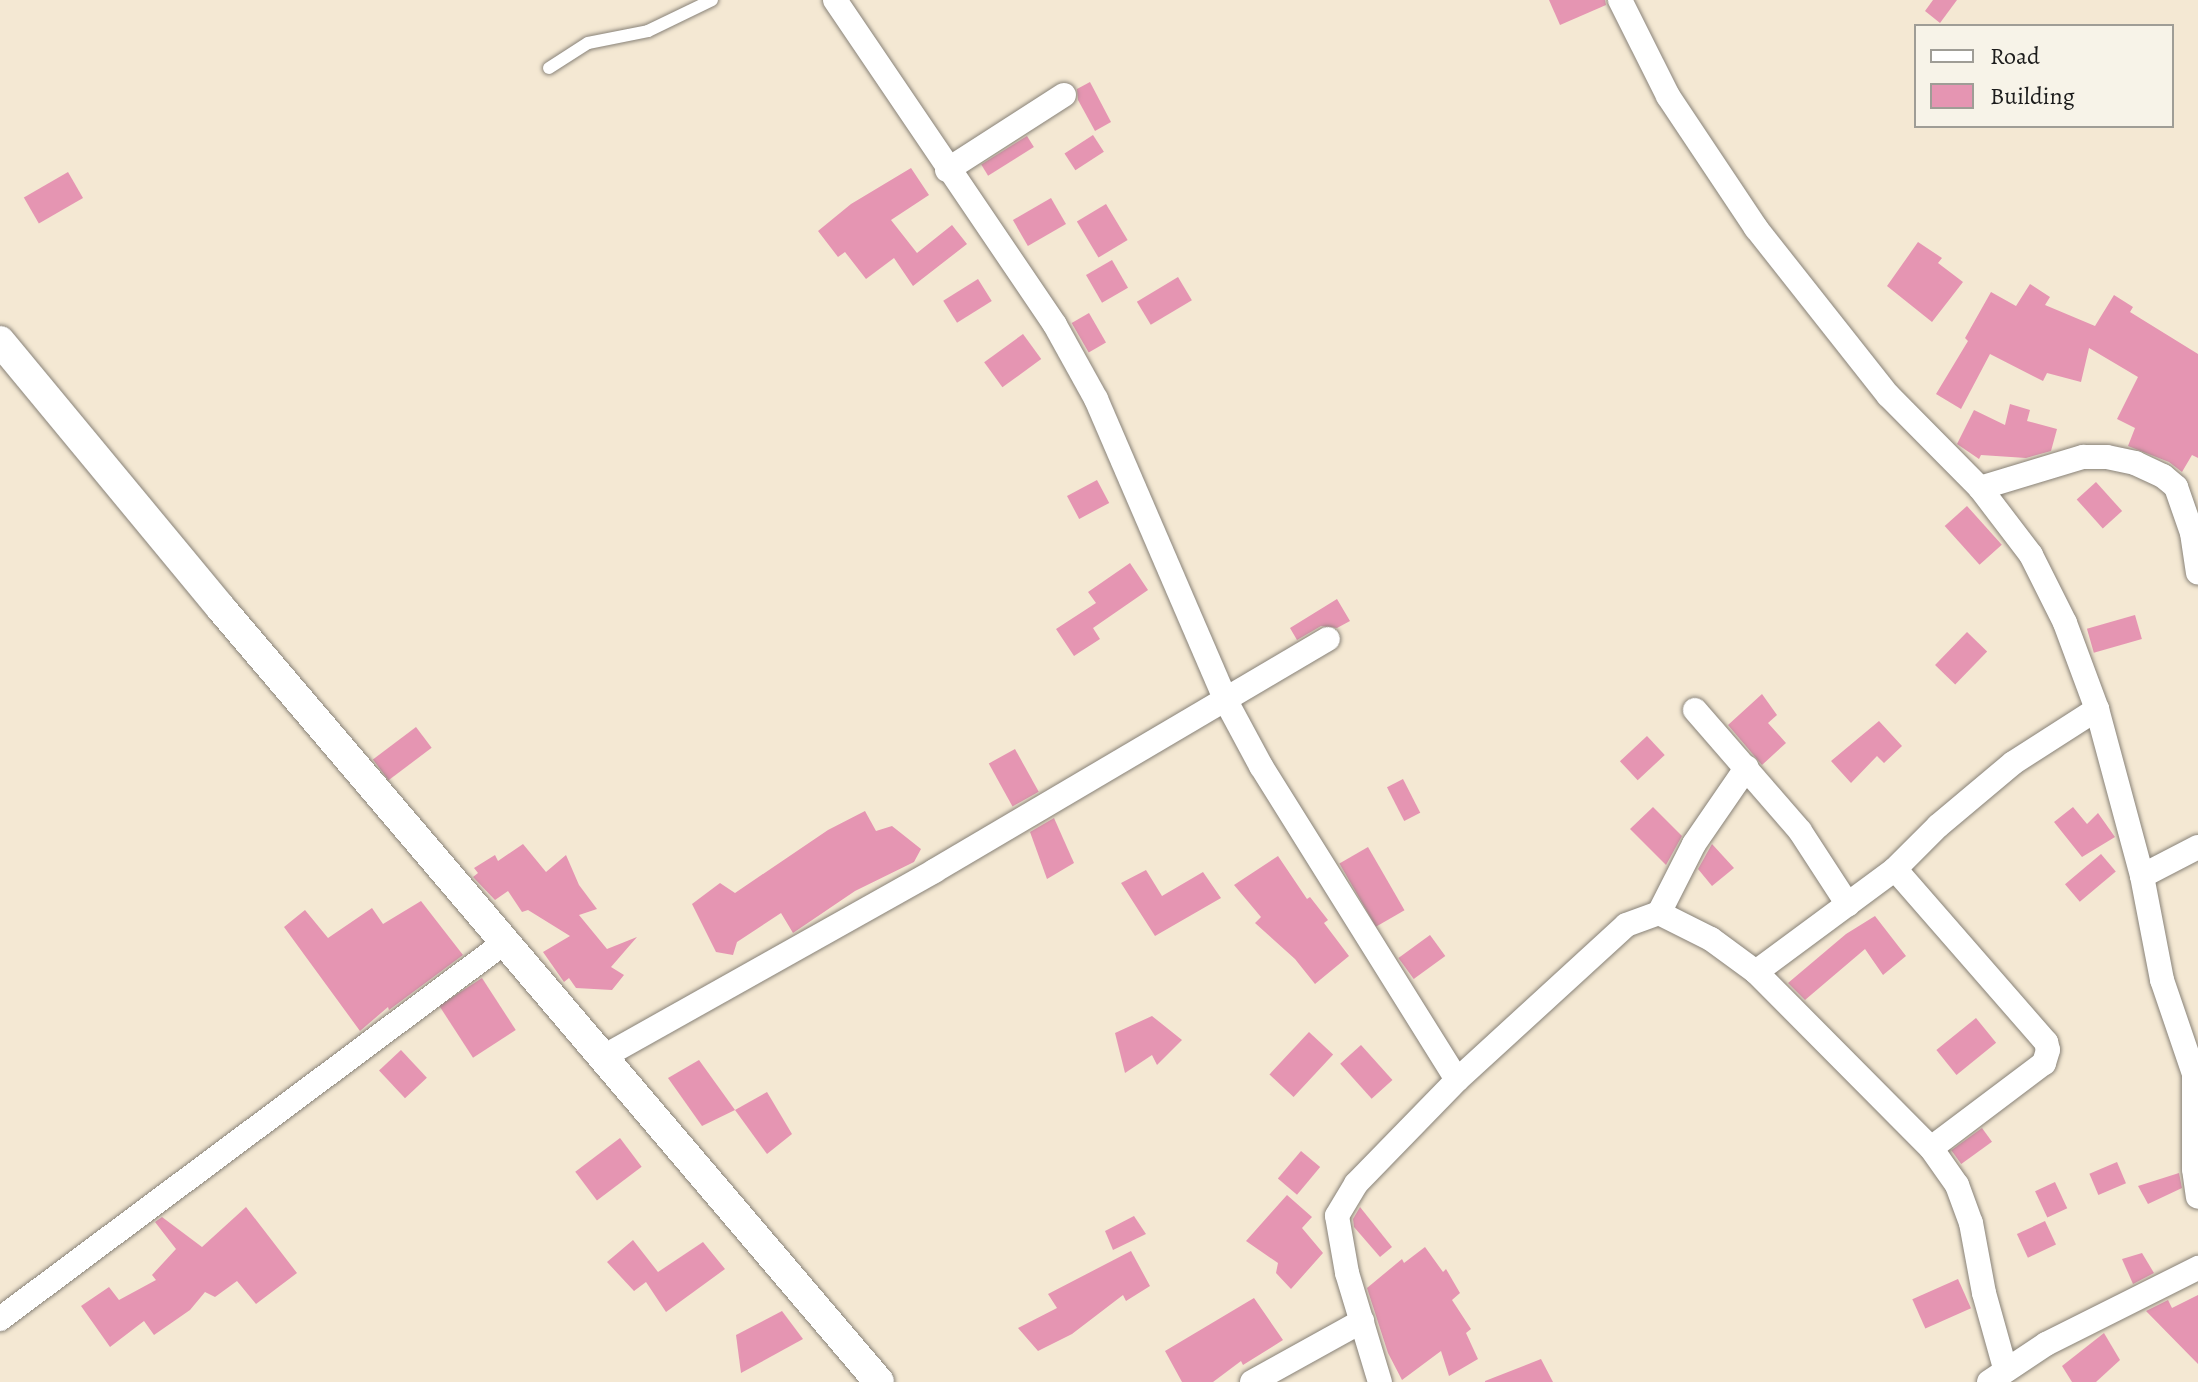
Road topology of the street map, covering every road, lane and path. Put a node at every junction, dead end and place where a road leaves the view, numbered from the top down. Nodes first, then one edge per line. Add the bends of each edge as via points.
1 (712, 0) edge
2 (835, 0) edge
3 (1620, 0) edge
4 (549, 68) dead end
5 (1064, 95) dead end
6 (947, 170) junction
7 (0, 341) edge
8 (2187, 483) edge
9 (1980, 488) junction
10 (2198, 573) edge
11 (1328, 639) dead end
12 (1226, 701) junction
13 (2097, 709) junction
14 (1695, 710) dead end
15 (1747, 767) junction
16 (2198, 847) edge
17 (1895, 869) junction
18 (2142, 876) junction
19 (1848, 905) junction
20 (1659, 913) junction
21 (505, 942) junction
22 (1756, 972) junction
23 (603, 1057) junction
24 (2196, 1073) edge
25 (1457, 1080) junction
26 (1931, 1148) junction
27 (2198, 1197) edge
28 (2198, 1268) edge
29 (0, 1319) edge
30 (1362, 1321) junction
31 (1997, 1375) edge
32 (879, 1382) edge
33 (1252, 1382) edge
34 (1380, 1382) edge

1 - 4 lane via 648,31 588,43
2 - 6 street
3 - 9 street via 1668,96 1756,228 1888,395
5 - 6 street
6 - 12 street via 1055,325 1096,399
7 - 21 street
8 - 9 street via 2135,463 2083,457
8 - 10 street
9 - 13 street via 2031,555 2065,623
11 - 12 street
12 - 23 street
12 - 25 street
13 - 17 street via 2013,763
13 - 18 street
14 - 15 street
15 - 19 street via 1800,831
15 - 20 street via 1694,844
16 - 18 street
17 - 19 street
17 - 26 street via 2048,1050 2044,1063
18 - 24 street via 2162,980
19 - 22 street
20 - 22 street via 1711,939
20 - 25 street via 1626,925
21 - 23 street
21 - 29 street
22 - 26 street
23 - 32 street
24 - 27 street
25 - 30 street via 1339,1207 1347,1273
26 - 31 street via 1957,1185 1971,1223
28 - 31 street
30 - 33 street
30 - 34 street

